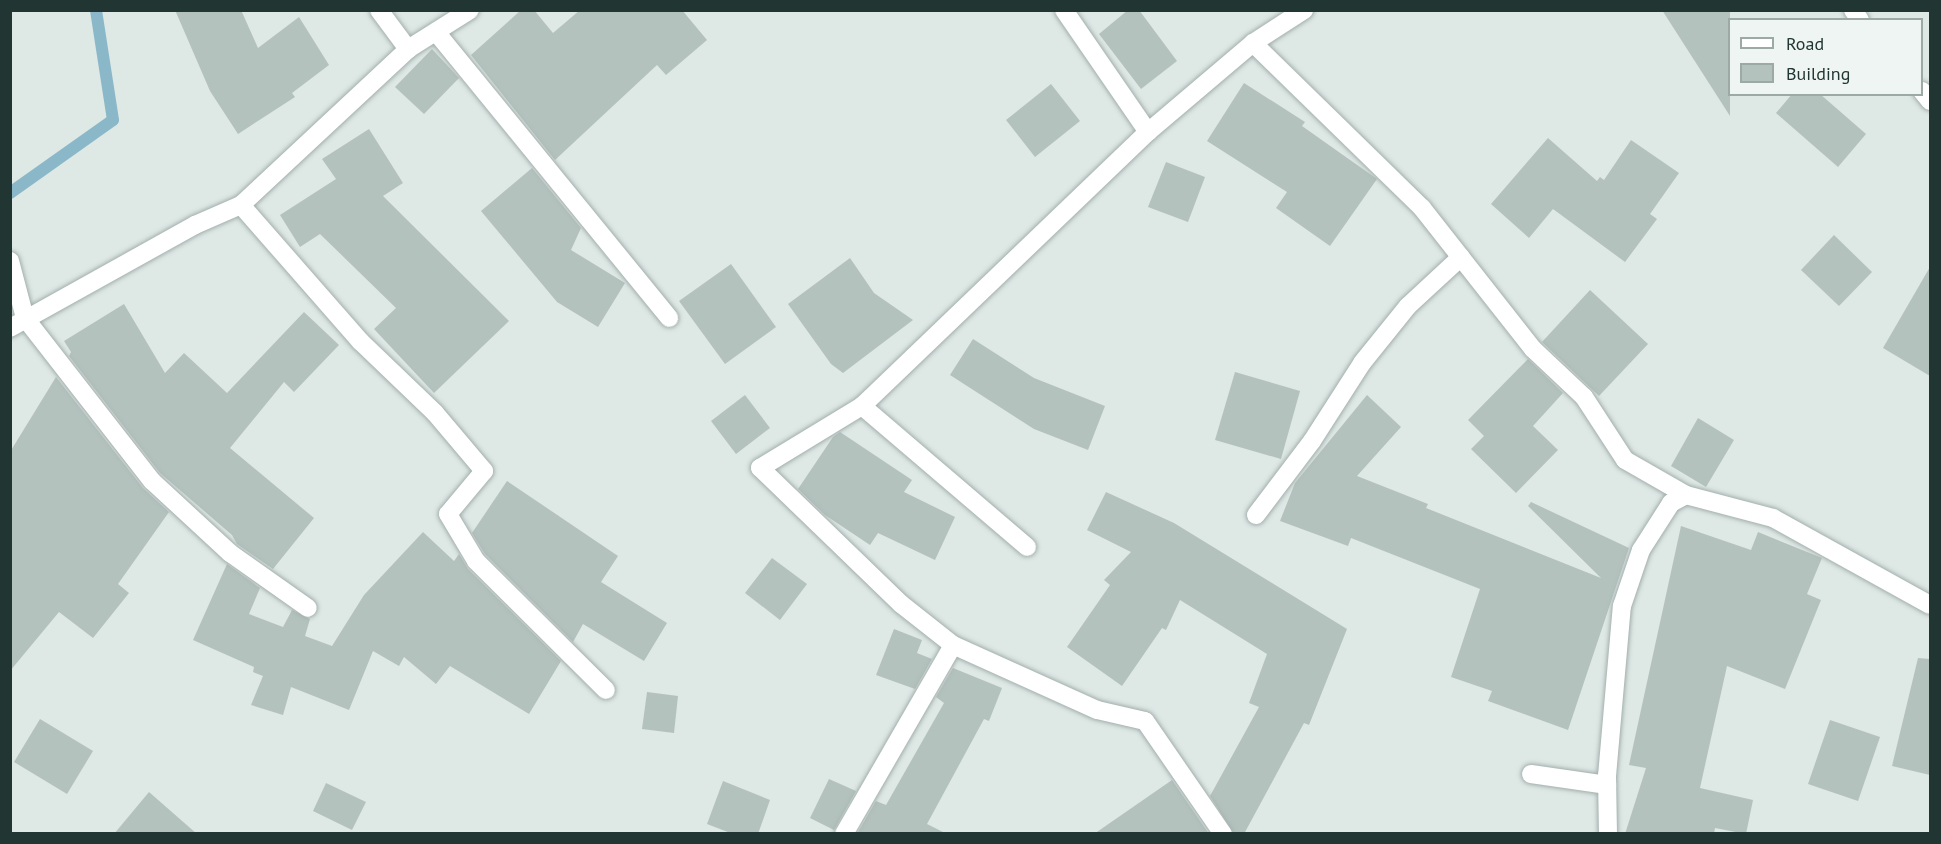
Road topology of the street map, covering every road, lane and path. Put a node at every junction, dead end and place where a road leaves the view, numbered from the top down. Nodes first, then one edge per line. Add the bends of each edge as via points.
1 (379, 10) edge
2 (470, 10) edge
3 (1064, 10) edge
4 (1304, 10) edge
5 (436, 32) junction
6 (1253, 43) junction
7 (408, 49) junction
8 (1148, 132) junction
9 (241, 205) junction
10 (1461, 257) junction
11 (10, 261) edge
12 (669, 318) dead end
13 (18, 323) edge
14 (862, 406) junction
15 (1686, 495) junction
16 (1256, 515) dead end
17 (1028, 547) dead end
18 (1930, 605) edge
19 (308, 608) dead end
20 (953, 645) junction
21 (606, 690) dead end
22 (1531, 774) dead end
23 (1607, 785) junction
24 (844, 834) edge
25 (1223, 834) edge
26 (1608, 834) edge

1 - 7 street
2 - 5 street
3 - 8 street
4 - 6 street
5 - 7 street
5 - 12 street
6 - 8 street
6 - 10 street via 1422,208
7 - 9 street
8 - 14 street
9 - 13 street via 195,225
9 - 21 street via 360,341 435,413 483,471 448,514 476,561
10 - 15 street via 1533,349 1584,397 1625,460
10 - 16 street via 1408,306 1362,363 1312,441
11 - 13 street
13 - 19 street via 153,481 230,553
14 - 17 street
14 - 20 street via 760,468 901,604
15 - 18 street via 1773,518
15 - 23 street via 1671,503 1641,550 1622,606
20 - 24 street
20 - 25 street via 1097,710 1145,721
22 - 23 street
23 - 26 street

